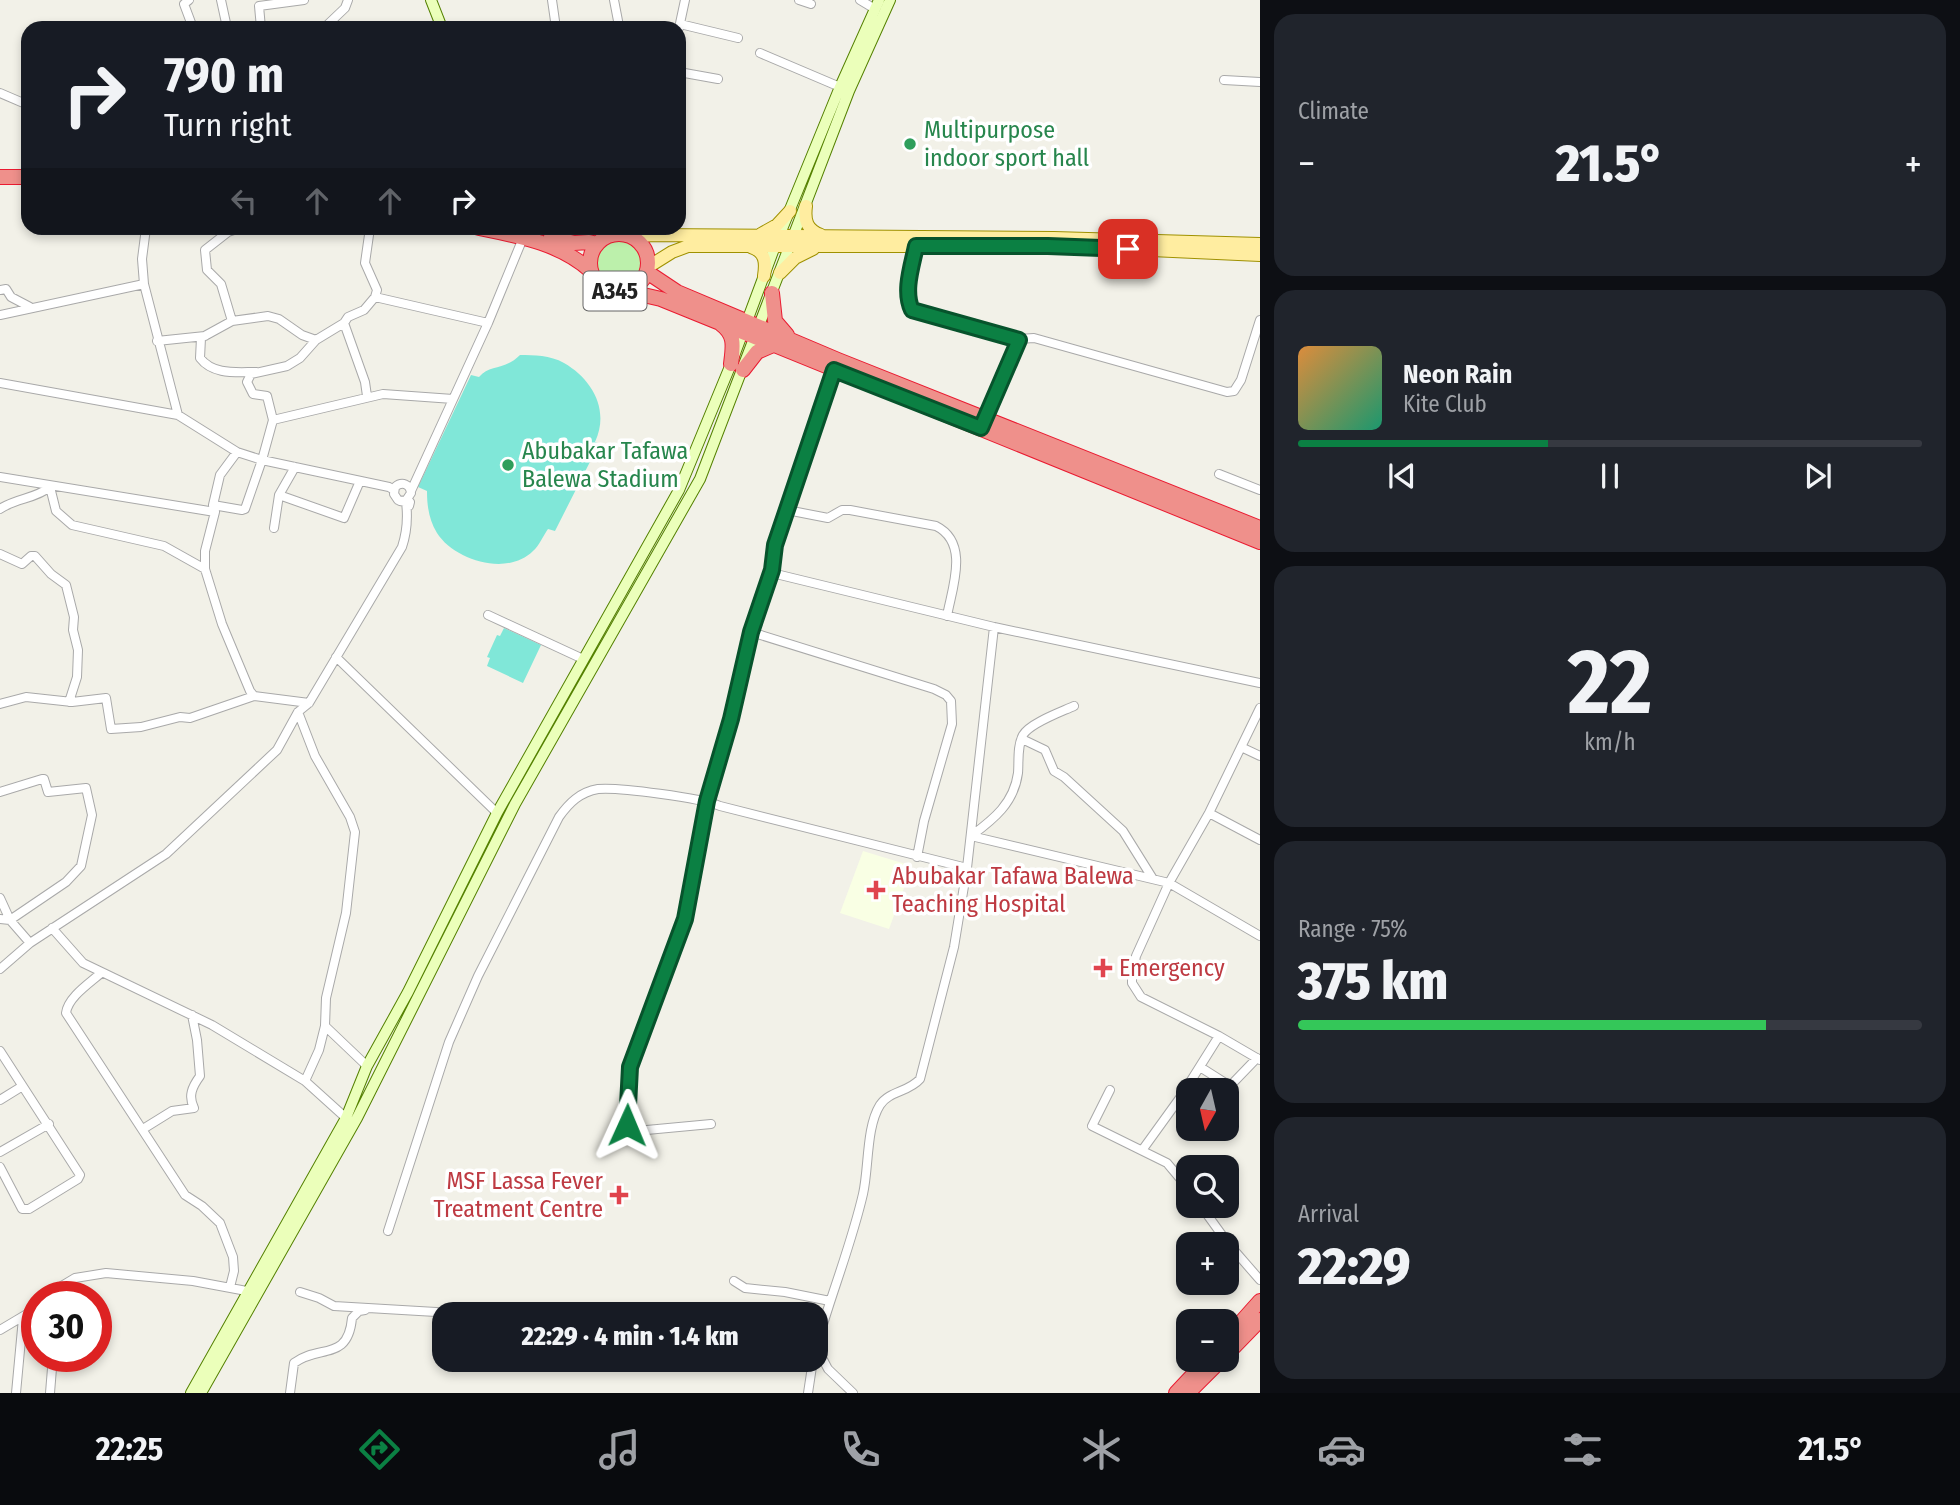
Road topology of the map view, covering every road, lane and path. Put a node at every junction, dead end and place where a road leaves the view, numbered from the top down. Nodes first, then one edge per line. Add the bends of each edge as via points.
1 (189, 0) edge
2 (221, 0) edge
3 (304, 0) edge
4 (348, 0) edge
5 (424, 0) edge
6 (431, 0) edge
7 (552, 0) edge
8 (614, 0) edge
9 (685, 0) edge
10 (799, 0) edge
11 (860, 0) edge
12 (890, 0) edge
13 (811, 4) dead end
14 (877, 4) edge
15 (190, 21) edge
16 (228, 21) edge
17 (260, 21) edge
18 (331, 21) edge
19 (432, 21) edge
20 (439, 21) edge
21 (555, 21) edge
22 (618, 21) edge
23 (680, 21) edge
24 (686, 27) edge
25 (738, 38) dead end
26 (760, 53) dead end
27 (686, 73) edge
28 (718, 79) dead end
29 (1224, 80) dead end
30 (1260, 82) edge
31 (845, 89) junction
32 (0, 93) edge
33 (21, 102) edge
34 (0, 169) edge
35 (21, 169) edge
36 (0, 177) edge
37 (21, 177) edge
38 (806, 206) junction
39 (790, 211) junction
40 (145, 235) edge
41 (224, 235) edge
42 (369, 235) edge
43 (519, 235) edge
44 (529, 235) edge
45 (537, 235) edge
46 (643, 235) edge
47 (686, 235) edge
48 (632, 237) junction
49 (751, 241) junction
50 (777, 241) junction
51 (792, 242) junction
52 (828, 242) junction
53 (597, 244) junction
54 (916, 246) junction
55 (1236, 248) junction
56 (1258, 253) edge
57 (647, 270) junction
58 (591, 271) junction
59 (780, 273) junction
60 (764, 276) junction
61 (144, 284) junction
62 (0, 290) edge
63 (626, 291) junction
64 (772, 293) junction
65 (375, 298) junction
66 (30, 307) junction
67 (0, 315) edge
68 (1260, 320) edge
69 (232, 321) junction
70 (344, 323) junction
71 (488, 323) junction
72 (720, 323) junction
73 (751, 329) junction
74 (208, 336) junction
75 (316, 340) junction
76 (1019, 340) junction
77 (157, 341) junction
78 (797, 342) junction
79 (773, 345) junction
80 (737, 367) junction
81 (834, 370) junction
82 (261, 372) junction
83 (0, 383) edge
84 (367, 396) junction
85 (453, 399) junction
86 (178, 415) junction
87 (273, 420) junction
88 (983, 423) junction
89 (237, 452) junction
90 (262, 460) junction
91 (295, 467) junction
92 (419, 471) junction
93 (1219, 474) dead end
94 (0, 477) edge
95 (360, 481) junction
96 (50, 486) junction
97 (1260, 490) edge
98 (279, 495) junction
99 (401, 496) junction
100 (0, 509) edge
101 (214, 509) junction
102 (787, 510) junction
103 (1200, 511) junction
104 (274, 528) dead end
105 (1260, 528) edge
106 (1260, 542) edge
107 (0, 554) edge
108 (205, 569) junction
109 (772, 570) junction
110 (488, 615) dead end
111 (947, 616) junction
112 (994, 627) junction
113 (751, 632) junction
114 (336, 657) junction
115 (583, 659) junction
116 (1260, 683) edge
117 (254, 696) junction
118 (69, 702) junction
119 (309, 703) junction
120 (0, 704) edge
121 (1074, 706) dead end
122 (1260, 708) edge
123 (298, 712) junction
124 (1022, 739) junction
125 (1241, 747) junction
126 (1260, 756) edge
127 (0, 792) edge
128 (707, 801) junction
129 (1209, 813) junction
130 (501, 816) junction
131 (971, 836) junction
132 (1260, 840) edge
133 (917, 857) junction
134 (967, 868) junction
135 (1153, 879) junction
136 (1169, 883) junction
137 (0, 898) edge
138 (0, 919) edge
139 (10, 920) junction
140 (52, 929) junction
141 (1260, 936) edge
142 (30, 943) junction
143 (0, 968) edge
144 (101, 973) junction
145 (192, 1015) junction
146 (325, 1026) junction
147 (1219, 1036) junction
148 (0, 1051) edge
149 (1258, 1059) edge
150 (368, 1066) junction
151 (1200, 1067) junction
152 (305, 1081) junction
153 (22, 1087) junction
154 (1110, 1090) dead end
155 (0, 1100) edge
156 (346, 1118) junction
157 (49, 1124) junction
158 (711, 1124) dead end
159 (143, 1129) junction
160 (1143, 1149) junction
161 (0, 1152) edge
162 (0, 1167) edge
163 (1176, 1174) edge
164 (1210, 1218) edge
165 (388, 1231) dead end
166 (1260, 1280) edge
167 (70, 1281) edge
168 (734, 1281) dead end
169 (230, 1287) junction
170 (254, 1292) junction
171 (300, 1292) dead end
172 (830, 1301) junction
173 (1260, 1301) edge
174 (828, 1308) edge
175 (371, 1309) junction
176 (432, 1312) edge
177 (21, 1319) edge
178 (1260, 1320) edge
179 (1239, 1325) edge
180 (0, 1330) edge
181 (21, 1339) edge
182 (1239, 1342) edge
183 (828, 1369) edge
184 (52, 1372) edge
185 (811, 1372) edge
186 (1196, 1372) edge
187 (1209, 1372) edge
188 (16, 1393) edge
189 (50, 1393) edge
190 (191, 1393) edge
191 (201, 1393) edge
192 (290, 1393) edge
193 (808, 1393) edge
194 (853, 1393) edge
195 (1176, 1393) edge
196 (1188, 1393) edge

1 - 15 street via 184,4
2 - 16 street
3 - 17 street via 258,6
4 - 18 street
5 - 19 street
6 - 20 street
7 - 21 street
8 - 22 street
9 - 23 street
10 - 13 street
11 - 14 street
12 - 31 street
14 - 31 street
24 - 25 street
26 - 31 street
27 - 28 street
29 - 30 street
31 - 38 street
31 - 39 street
32 - 33 street
34 - 35 highway
36 - 37 highway
38 - 51 street
38 - 52 main road via 809,228
39 - 49 main road
39 - 50 street
40 - 61 street
41 - 69 street via 205,250 207,270 221,284
42 - 65 street via 365,262 377,290
43 - 71 street
44 - 58 highway, A345 via 568,253
45 - 53 highway, A345
46 - 48 main road
47 - 49 main road
48 - 53 highway, A345 via 614,235
48 - 57 highway, A345 via 646,253
49 - 50 main road
49 - 57 main road via 688,246
49 - 60 main road via 762,253
50 - 51 main road
50 - 60 street
51 - 52 main road
51 - 59 street
52 - 54 main road
52 - 55 main road via 1054,238
52 - 59 main road via 795,258
53 - 58 highway, A345
54 - 55 main road
54 - 76 street via 908,286 912,310
55 - 56 main road
57 - 63 highway, A345 via 639,284
57 - 73 highway, A345 via 677,292
58 - 63 highway, A345 via 605,288
59 - 64 street
60 - 73 street
61 - 66 street
61 - 77 street
62 - 66 street via 6,289
63 - 72 highway, A345 via 661,299
64 - 73 street
64 - 78 highway via 775,321
65 - 70 street
65 - 71 street
66 - 67 street
68 - 76 street via 1241,380 1234,391 1227,392 1034,338
69 - 74 street
69 - 75 street via 272,317
70 - 75 street
70 - 84 street
71 - 85 street
72 - 73 highway, A345
72 - 80 highway via 732,337
73 - 78 highway, A345
73 - 79 highway, A345
73 - 80 street
74 - 77 street
74 - 82 street via 201,338 199,345 206,366 230,373
75 - 82 street via 287,366
76 - 88 street
77 - 86 street
78 - 88 highway, A345
79 - 80 highway
79 - 81 highway, A345
80 - 115 street via 679,490
80 - 130 street via 710,455 687,503
81 - 88 highway, A345
81 - 102 street
82 - 87 street via 251,374 247,382 253,394 267,396
83 - 86 street
84 - 85 street
84 - 87 street
85 - 92 street
86 - 89 street
87 - 90 street
88 - 103 highway, A345
89 - 90 street
89 - 101 street via 220,475
90 - 91 street
90 - 101 street via 245,509
91 - 95 street
91 - 98 street
92 - 99 street via 404,484
92 - 99 street via 416,483
93 - 97 street
94 - 96 street
95 - 98 street via 345,518
95 - 99 street
96 - 100 street via 41,494
96 - 101 street
96 - 108 street via 56,511 72,525 164,546
98 - 104 street
99 - 114 street via 410,502 402,547
101 - 108 street
102 - 109 street
102 - 111 street via 828,518 850,510 944,530 957,562
103 - 105 highway, A345
103 - 106 highway, A345
107 - 118 street via 22,564 35,556 66,585 78,650 77,677
108 - 117 street via 222,624
109 - 111 street via 789,579
109 - 113 street
110 - 115 street
111 - 112 street
112 - 116 street
112 - 131 street
113 - 128 street
113 - 133 street via 934,690 951,701 952,724
114 - 119 street
114 - 130 street
115 - 130 street
117 - 118 street via 190,718 111,729 107,698
117 - 119 street
118 - 120 street via 26,697
119 - 123 street
121 - 124 street via 1037,724
122 - 125 street
123 - 140 street via 277,750 166,854
123 - 146 street via 315,756 355,832
124 - 131 street via 1010,799 1000,814
124 - 135 street via 1045,750 1054,771 1123,831
125 - 126 street
125 - 129 street
127 - 139 street via 41,779 48,792 86,788 92,815 81,866 66,882
128 - 133 street
128 - 158 street via 685,919 630,1067 627,1119 629,1129 636,1131
128 - 165 street via 598,789 570,802 478,976 449,1042
129 - 132 street
129 - 136 street
130 - 150 street
130 - 170 street via 364,1104
131 - 134 street
131 - 135 street
133 - 134 street
134 - 172 street via 954,947 923,1072 915,1086 887,1097 878,1108 860,1205
135 - 136 street
136 - 141 street
136 - 147 street via 1136,956 1132,983 1141,997
137 - 139 street
138 - 139 street
139 - 142 street
140 - 142 street
140 - 144 street via 83,963
142 - 143 street
144 - 145 street
144 - 159 street via 73,999 66,1013
145 - 152 street
145 - 159 street via 200,1076 191,1088 194,1108 172,1111
146 - 150 street
146 - 152 street
147 - 149 street
147 - 151 street
148 - 153 street
149 - 151 street via 1230,1086
150 - 156 street
151 - 160 street
152 - 156 street
153 - 155 street
153 - 157 street
154 - 160 street via 1092,1126
156 - 170 street
157 - 161 street
157 - 162 street via 79,1170 79,1179 22,1209
159 - 169 street via 186,1195 220,1223 233,1258
160 - 163 street
164 - 166 street
167 - 169 street via 106,1273
168 - 172 street via 744,1288
169 - 170 street
170 - 190 street
170 - 191 street
171 - 175 street via 334,1306
172 - 174 street
173 - 179 highway
175 - 176 street
175 - 192 street via 352,1318 347,1340 329,1352 294,1363
177 - 180 street
178 - 182 highway
181 - 188 street
183 - 194 street
184 - 189 street
185 - 193 street
186 - 195 highway
187 - 196 highway

